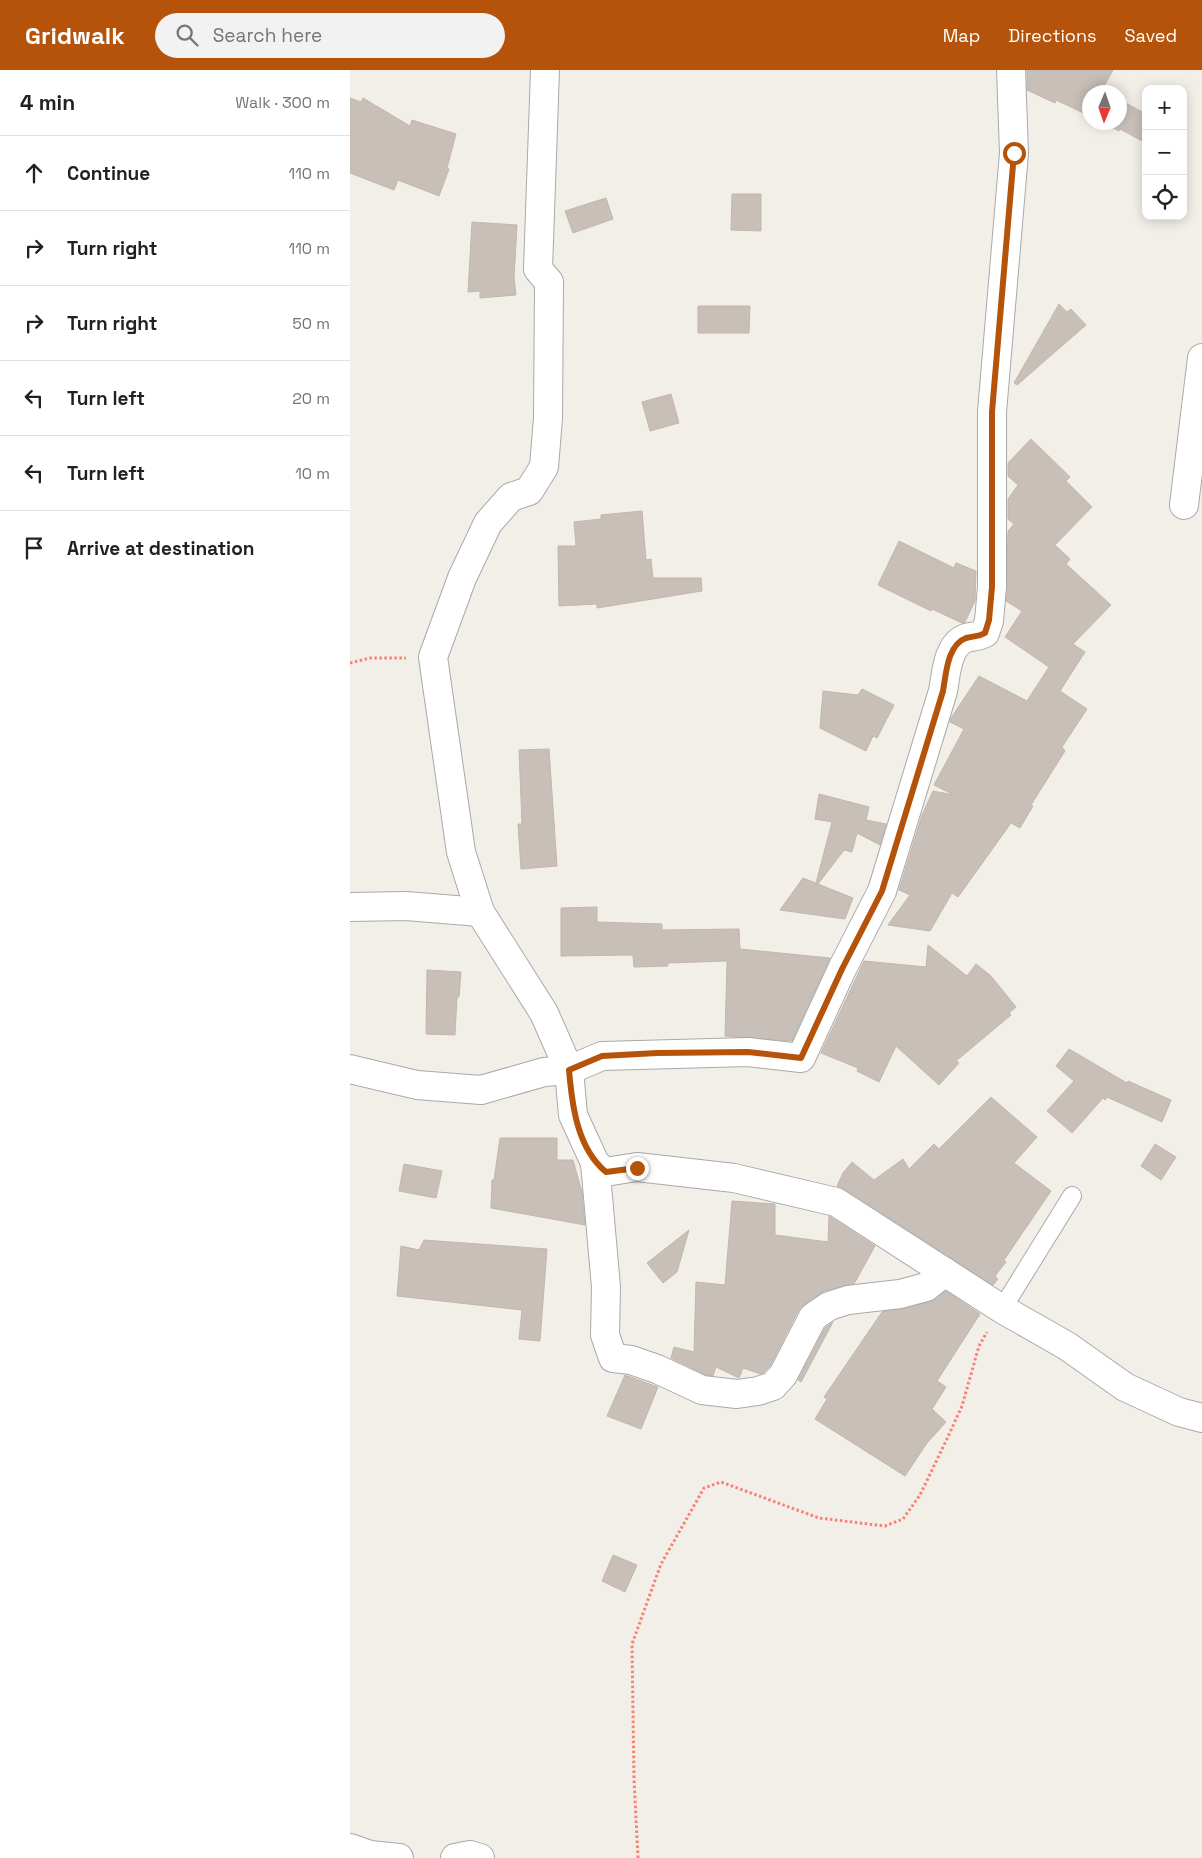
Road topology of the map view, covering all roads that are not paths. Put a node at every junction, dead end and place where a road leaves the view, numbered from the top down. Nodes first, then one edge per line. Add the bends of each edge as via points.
1 (545, 70) edge
2 (1011, 70) edge
3 (1202, 358) edge
4 (1184, 505) dead end
5 (350, 907) edge
6 (480, 912) junction
7 (350, 1069) edge
8 (569, 1070) junction
9 (595, 1163) junction
10 (1072, 1196) dead end
11 (945, 1272) junction
12 (1002, 1309) junction
13 (1202, 1418) edge
14 (350, 1848) edge
15 (399, 1858) edge
16 (455, 1858) edge
17 (480, 1858) edge

1 - 6 street via 538,270 549,282 548,418 544,467 529,491 511,497 488,524 462,578 433,657 461,852
2 - 8 street via 1014,153 992,412 992,587 989,620 985,633 956,644 949,661 943,691 882,891 801,1058 748,1052 657,1053 602,1056
3 - 4 street
5 - 6 street via 406,906
6 - 8 street via 544,1013
7 - 8 street via 417,1085 481,1090 544,1072
8 - 9 street via 574,1115
9 - 11 street via 606,1172 637,1168 734,1178 836,1202
9 - 11 street via 606,1287 605,1336 613,1358 657,1369 702,1390 737,1394 773,1386 783,1375 813,1318 829,1306 926,1287
10 - 12 lane
11 - 12 street
12 - 13 street via 1067,1346 1125,1386 1179,1412
14 - 15 street via 370,1855
16 - 17 street via 470,1855

